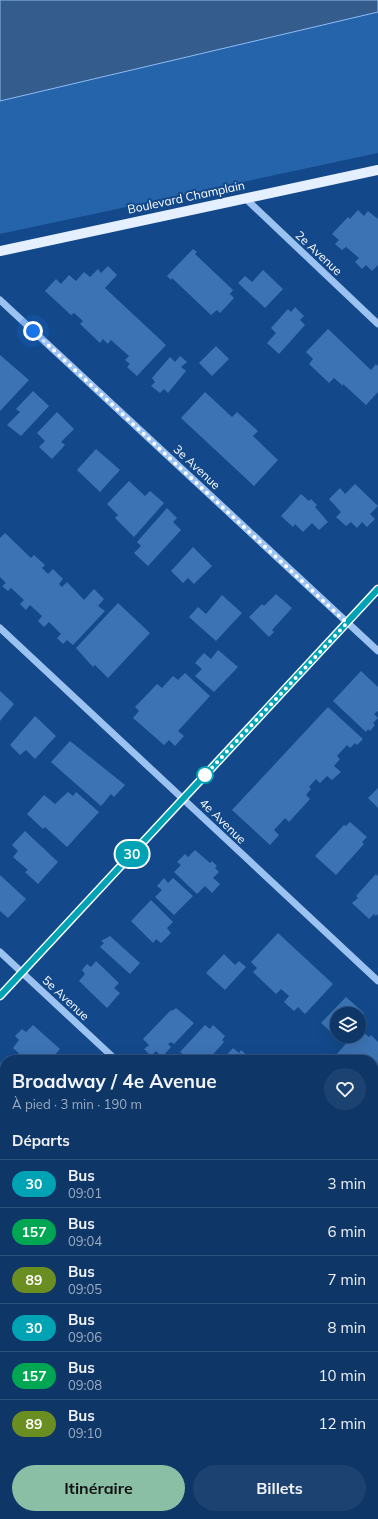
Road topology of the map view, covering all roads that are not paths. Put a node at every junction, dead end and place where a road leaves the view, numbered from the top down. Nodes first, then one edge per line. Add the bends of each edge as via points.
1 (378, 170) edge
2 (244, 198) junction
3 (0, 251) edge
4 (0, 300) edge
5 (378, 324) edge
6 (378, 589) edge
7 (347, 623) junction
8 (0, 628) edge
9 (378, 651) edge
10 (184, 798) junction
11 (0, 952) edge
12 (22, 973) junction
13 (378, 981) edge
14 (0, 996) edge
15 (111, 1055) edge

1 - 2 main road, Boulevard Champlain
2 - 3 main road, Boulevard Champlain
2 - 5 street, 2e Avenue
4 - 7 street, 3e Avenue
6 - 7 street
7 - 9 street, 3e Avenue
7 - 10 street
8 - 10 street, 4e Avenue
10 - 12 street
10 - 13 street, 4e Avenue
11 - 12 street, 5e Avenue
12 - 14 street
12 - 15 street, 5e Avenue

